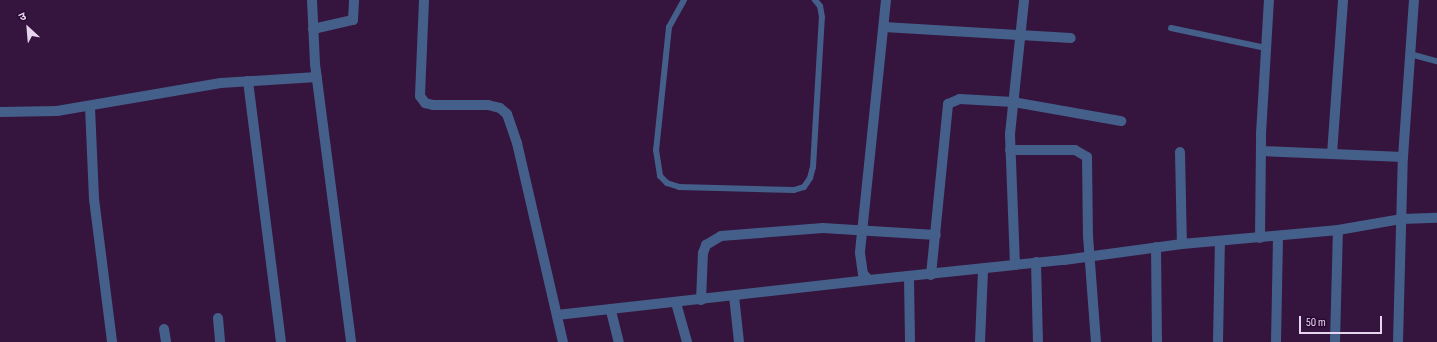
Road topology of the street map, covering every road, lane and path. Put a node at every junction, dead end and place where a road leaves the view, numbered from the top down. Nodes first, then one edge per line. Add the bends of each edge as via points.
1 (312, 0) edge
2 (354, 0) edge
3 (424, 0) edge
4 (684, 0) edge
5 (815, 0) edge
6 (886, 0) edge
7 (1024, 0) edge
8 (1269, 0) edge
9 (1343, 0) edge
10 (1414, 0) edge
11 (884, 27) junction
12 (1171, 28) dead end
13 (313, 29) junction
14 (1021, 34) junction
15 (1071, 38) dead end
16 (1266, 48) junction
17 (1410, 54) junction
18 (1437, 61) edge
19 (317, 77) junction
20 (248, 81) junction
21 (1013, 102) junction
22 (90, 107) junction
23 (0, 112) edge
24 (1121, 121) dead end
25 (1010, 150) junction
26 (1180, 152) dead end
27 (1261, 152) junction
28 (1332, 154) junction
29 (1403, 157) junction
30 (1437, 218) edge
31 (1402, 219) junction
32 (863, 229) junction
33 (1338, 230) junction
34 (936, 235) junction
35 (1278, 236) junction
36 (1260, 238) junction
37 (1220, 241) junction
38 (1182, 244) junction
39 (1156, 247) junction
40 (1090, 257) junction
41 (1036, 262) junction
42 (1016, 265) junction
43 (983, 269) junction
44 (931, 275) junction
45 (910, 278) junction
46 (869, 280) junction
47 (734, 296) junction
48 (701, 300) junction
49 (676, 303) junction
50 (611, 311) junction
51 (557, 315) junction
52 (218, 318) dead end
53 (164, 330) dead end
54 (112, 342) edge
55 (166, 342) edge
56 (220, 342) edge
57 (280, 342) edge
58 (351, 342) edge
59 (563, 342) edge
60 (619, 342) edge
61 (687, 342) edge
62 (739, 342) edge
63 (910, 342) edge
64 (980, 342) edge
65 (1038, 342) edge
66 (1096, 342) edge
67 (1157, 342) edge
68 (1218, 342) edge
69 (1276, 342) edge
70 (1335, 342) edge
71 (1398, 342) edge

1 - 13 street
2 - 13 street via 353,20
3 - 51 street via 420,96 425,103 433,105 488,105 500,108 507,114 517,143
4 - 5 lane via 669,27 656,150 660,176 667,183 679,187 794,190 804,187 813,167 822,17 820,6
6 - 11 street
7 - 14 street
8 - 16 street
9 - 28 street
10 - 17 street
11 - 14 street
11 - 32 street
12 - 16 lane
13 - 19 street
14 - 15 street
14 - 21 street
16 - 27 street
17 - 18 lane
17 - 29 street
19 - 20 street
19 - 58 street
20 - 22 street
20 - 57 street
21 - 24 street
21 - 25 street
21 - 34 street via 960,99 948,104
22 - 23 street
22 - 54 street via 94,199
25 - 40 street via 1075,150 1085,153
25 - 42 street
26 - 38 street
27 - 28 street
27 - 36 street
28 - 29 street
29 - 31 street
30 - 31 street
31 - 33 street
31 - 71 street
32 - 34 street
32 - 46 street via 861,265
32 - 48 street via 774,230 721,236 706,245 703,253
33 - 35 street
33 - 70 street
34 - 44 street
35 - 36 street
35 - 69 street
36 - 37 street
37 - 38 street
37 - 68 street
38 - 39 street
39 - 40 street
39 - 67 street
40 - 41 street
40 - 66 street
41 - 42 street
41 - 65 street
42 - 43 street
43 - 44 street
43 - 64 street
44 - 45 street
45 - 46 street
45 - 63 street
46 - 47 street
47 - 48 street
47 - 62 street
48 - 49 street
49 - 50 street
49 - 61 street
50 - 51 street
50 - 60 street
51 - 59 street
52 - 56 street
53 - 55 street

